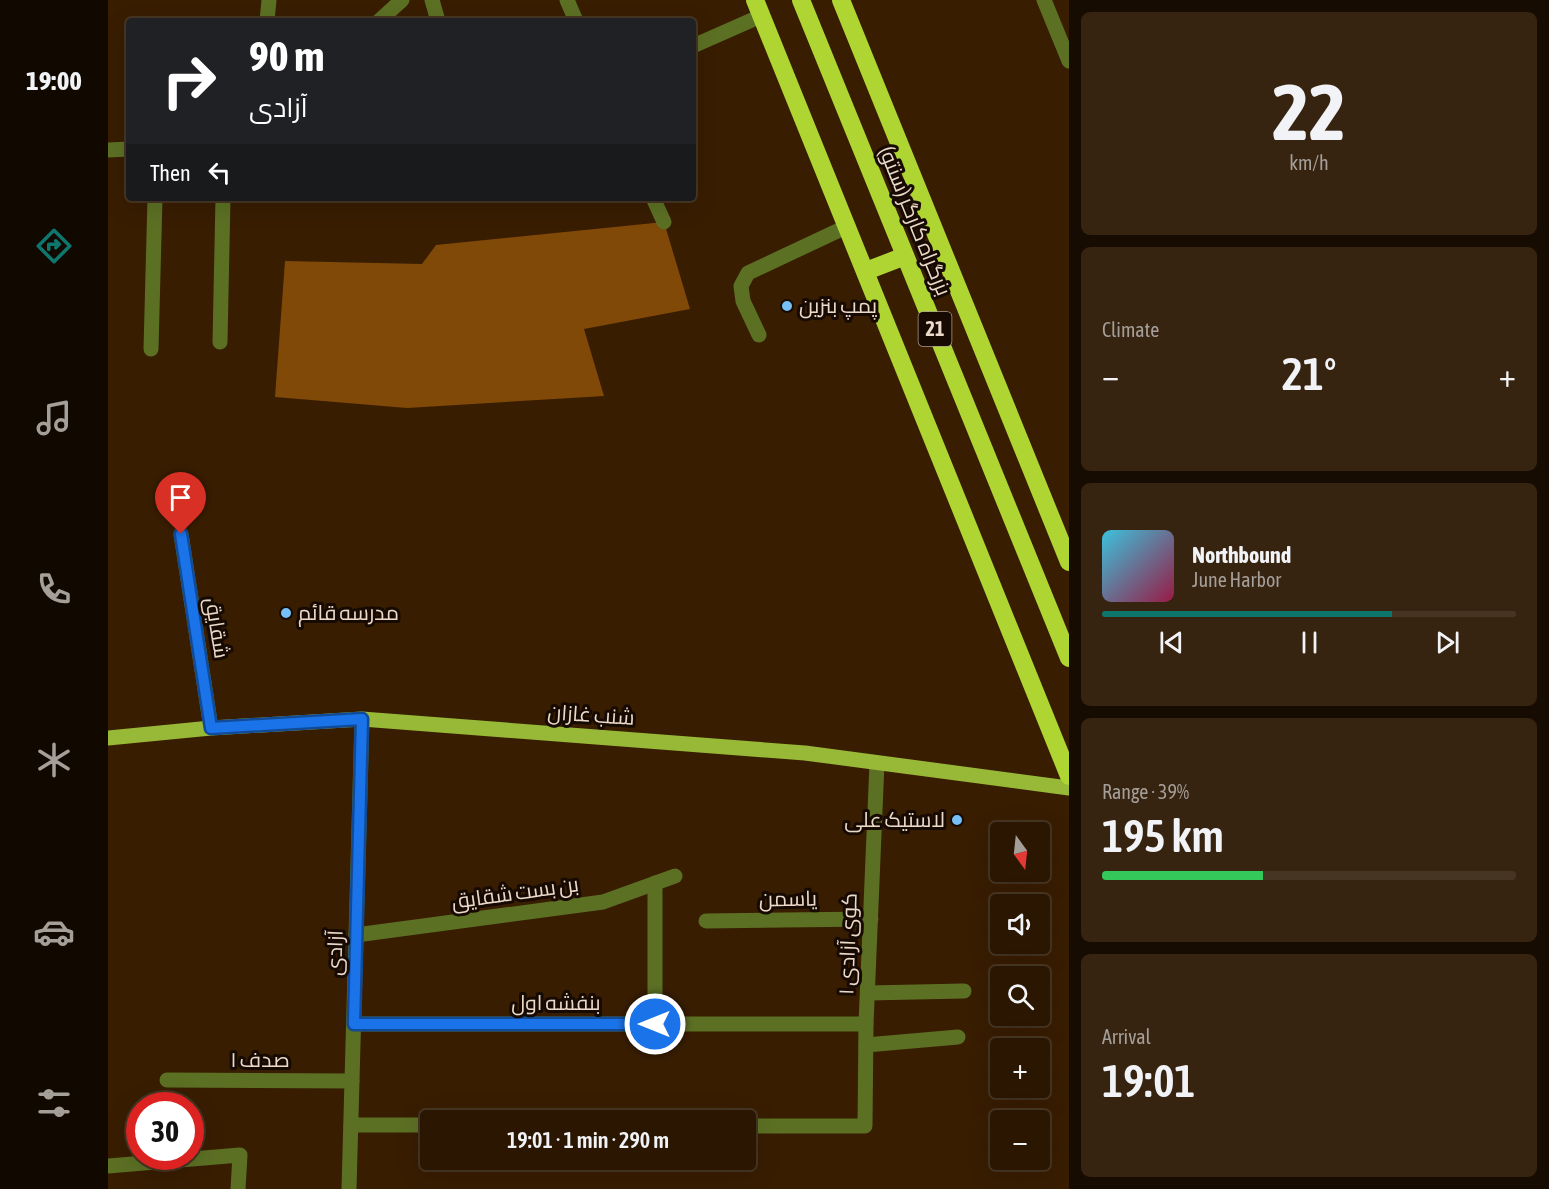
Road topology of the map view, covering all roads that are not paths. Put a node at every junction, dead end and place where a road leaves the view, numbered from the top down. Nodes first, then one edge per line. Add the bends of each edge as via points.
1 (268, 0) edge
2 (402, 0) edge
3 (432, 0) edge
4 (567, 0) edge
5 (801, 0) edge
6 (841, 0) edge
7 (1044, 0) edge
8 (758, 8) edge
9 (267, 18) edge
10 (382, 18) edge
11 (437, 18) edge
12 (575, 18) edge
13 (696, 43) edge
14 (1069, 61) edge
15 (126, 149) edge
16 (108, 150) edge
17 (155, 201) edge
18 (223, 201) edge
19 (654, 201) edge
20 (664, 222) dead end
21 (848, 226) junction
22 (905, 256) junction
23 (866, 271) junction
24 (759, 335) dead end
25 (220, 342) dead end
26 (151, 349) dead end
27 (181, 534) dead end
28 (1069, 562) edge
29 (1069, 658) edge
30 (362, 719) junction
31 (211, 728) junction
32 (108, 738) edge
33 (877, 763) junction
34 (1069, 776) edge
35 (1069, 788) edge
36 (675, 876) dead end
37 (655, 883) junction
38 (870, 919) junction
39 (706, 921) dead end
40 (356, 935) junction
41 (964, 991) dead end
42 (867, 993) junction
43 (354, 1024) junction
44 (655, 1024) junction
45 (866, 1024) junction
46 (958, 1037) dead end
47 (866, 1045) junction
48 (168, 1080) dead end
49 (352, 1081) junction
50 (351, 1125) junction
51 (420, 1125) edge
52 (756, 1126) edge
53 (108, 1166) edge
54 (238, 1189) edge
55 (349, 1189) edge

1 - 9 street
2 - 10 street
3 - 11 street
4 - 12 street
5 - 22 highway, بزرگراه کارگر (سنتو) / 21
6 - 28 highway, بزرگراه کارگر (سنتو) / 21
7 - 14 street
8 - 13 street
8 - 21 highway
15 - 16 street
17 - 26 street
18 - 25 street
19 - 20 street
21 - 23 highway
21 - 24 street via 748,273 741,286 743,301
22 - 23 highway
22 - 29 highway, بزرگراه کارگر (سنتو) / 21
23 - 34 highway
27 - 31 street, شقایق
30 - 31 main road, شنب غازان
30 - 33 main road, شنب غازان via 805,753
30 - 40 street, آزادی
31 - 32 main road, شنب غازان
33 - 35 main road, شنب غازان
33 - 38 street, کوی آزادی ۱
36 - 37 street, بن بست شقایق
37 - 40 street, بن بست شقایق via 603,902
37 - 44 street
38 - 39 street, یاسمن
38 - 42 street, کوی آزادی ۱
40 - 43 street, آزادی
41 - 42 street
42 - 45 street, کوی آزادی ۱
43 - 44 street, بنفشه اول
43 - 49 street, آزادی
44 - 45 street, بنفشه اول
45 - 47 street, کوی آزادی ۱
46 - 47 street
47 - 52 street, کوی آزادی ۱ via 865,1126
48 - 49 street, صدف ۱
49 - 50 street, آزادی
50 - 51 street
50 - 55 street, آزادی
53 - 54 street via 240,1155

